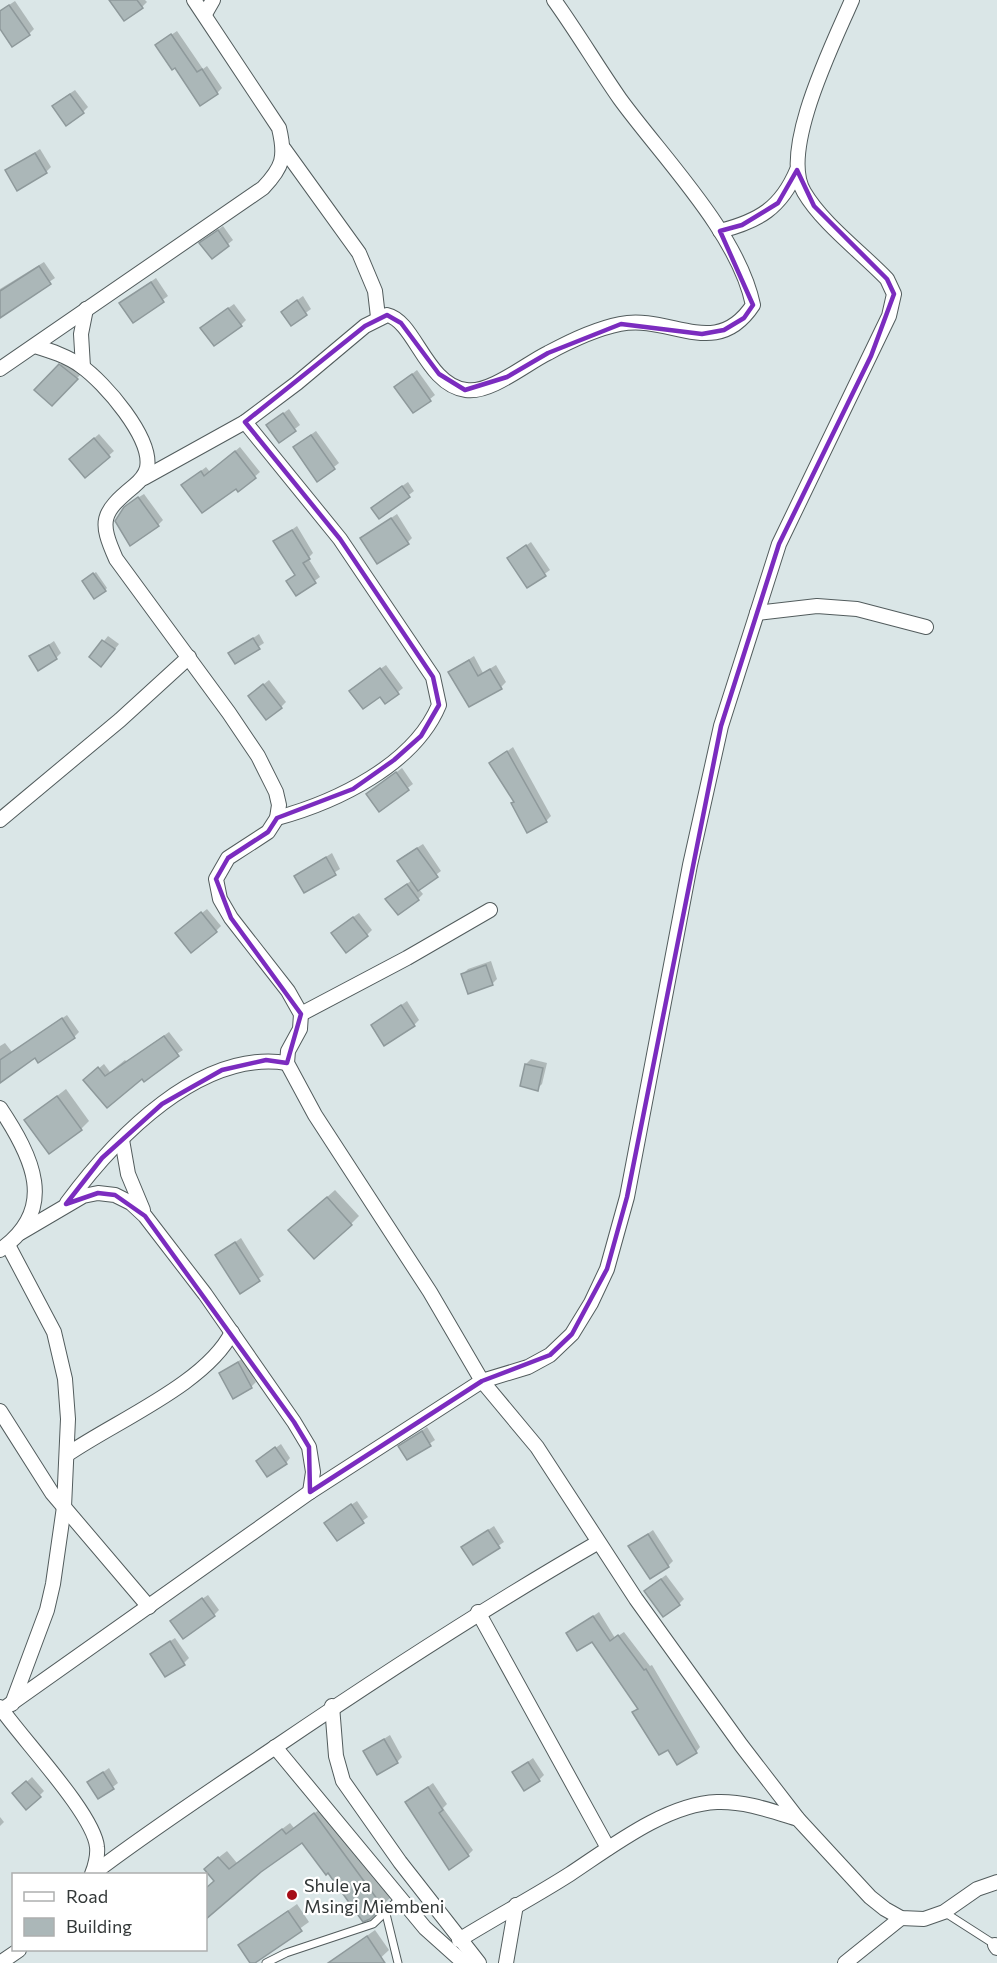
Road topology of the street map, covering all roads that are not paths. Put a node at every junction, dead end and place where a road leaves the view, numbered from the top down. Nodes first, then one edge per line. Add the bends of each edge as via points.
1 (194, 0) edge
2 (213, 0) edge
3 (554, 0) edge
4 (852, 0) edge
5 (205, 14) junction
6 (284, 149) junction
7 (797, 170) junction
8 (720, 231) junction
9 (86, 309) junction
10 (378, 317) junction
11 (35, 346) junction
12 (83, 367) junction
13 (0, 369) edge
14 (245, 422) junction
15 (144, 477) junction
16 (757, 613) junction
17 (926, 627) dead end
18 (189, 657) junction
19 (277, 818) junction
20 (0, 820) edge
21 (490, 910) dead end
22 (302, 1014) junction
23 (287, 1063) junction
24 (0, 1108) edge
25 (122, 1140) junction
26 (66, 1204) junction
27 (145, 1216) junction
28 (20, 1233) junction
29 (4, 1248) edge
30 (232, 1332) junction
31 (482, 1381) junction
32 (0, 1411) edge
33 (68, 1454) junction
34 (310, 1492) junction
35 (63, 1507) junction
36 (597, 1543) junction
37 (149, 1607) junction
38 (478, 1612) junction
39 (332, 1706) junction
40 (5, 1707) edge
41 (275, 1747) junction
42 (798, 1819) junction
43 (608, 1848) junction
44 (93, 1873) edge
45 (94, 1873) edge
46 (997, 1882) edge
47 (400, 1898) junction
48 (516, 1905) junction
49 (944, 1912) junction
50 (386, 1914) junction
51 (902, 1918) junction
52 (459, 1940) junction
53 (996, 1946) edge
54 (18, 1951) edge
55 (0, 1963) edge
56 (266, 1963) edge
57 (398, 1963) edge
58 (464, 1963) edge
59 (479, 1963) edge
60 (506, 1963) edge
61 (845, 1963) edge

1 - 5 street
2 - 5 street
3 - 8 street via 621,99
4 - 7 street via 808,105
5 - 6 street via 279,129
6 - 9 street via 278,172 263,189
6 - 10 street via 359,253 375,291
7 - 8 street via 778,203 742,225
7 - 16 street via 802,191 887,279 894,294 871,356 779,544
8 - 10 street via 753,305 744,318 714,334 621,324 591,333 476,390 465,390 424,359 393,316
9 - 11 street
9 - 12 street via 81,334
10 - 14 street
11 - 12 street
11 - 13 street
12 - 15 street via 129,419 146,455
14 - 15 street
14 - 19 street via 340,539 433,677 439,705 421,736 353,789 312,808
15 - 18 street via 107,511 104,533 116,559
16 - 17 street via 817,606 857,609
16 - 31 street via 721,726 690,865 627,1197 607,1269 572,1334 550,1355 528,1367
18 - 19 street via 258,756 276,792
18 - 20 street
19 - 22 street via 268,832 228,858 216,879 220,899 231,918
21 - 22 street
22 - 23 street
23 - 25 street via 243,1063 202,1079 162,1104
23 - 31 street via 315,1115 430,1292
24 - 28 street via 24,1144 33,1173 35,1199 30,1218
25 - 26 street via 102,1158
25 - 27 street via 128,1174
26 - 27 street via 98,1193 115,1195
26 - 28 street
27 - 30 street
28 - 29 street
29 - 33 street via 54,1332 64,1379
30 - 33 street via 225,1346 201,1371
30 - 34 street via 309,1447 313,1472
31 - 34 street
31 - 36 street via 553,1470
32 - 35 street
33 - 35 street
34 - 37 street
35 - 37 street
35 - 40 street via 47,1610
36 - 38 street
36 - 42 street
37 - 40 street
38 - 39 street
38 - 43 street
39 - 41 street
39 - 52 street via 336,1756 343,1781
40 - 44 street via 87,1822 98,1847
41 - 45 street via 156,1826
41 - 47 street
42 - 43 street via 747,1804 717,1802 690,1806
42 - 51 street via 870,1897
43 - 48 street
46 - 49 street via 977,1889
47 - 50 lane
47 - 58 street via 425,1928
48 - 52 street
48 - 60 street
49 - 51 street via 924,1919
49 - 53 lane
50 - 56 lane via 373,1924
50 - 57 lane
51 - 61 street
52 - 59 street
54 - 55 street

